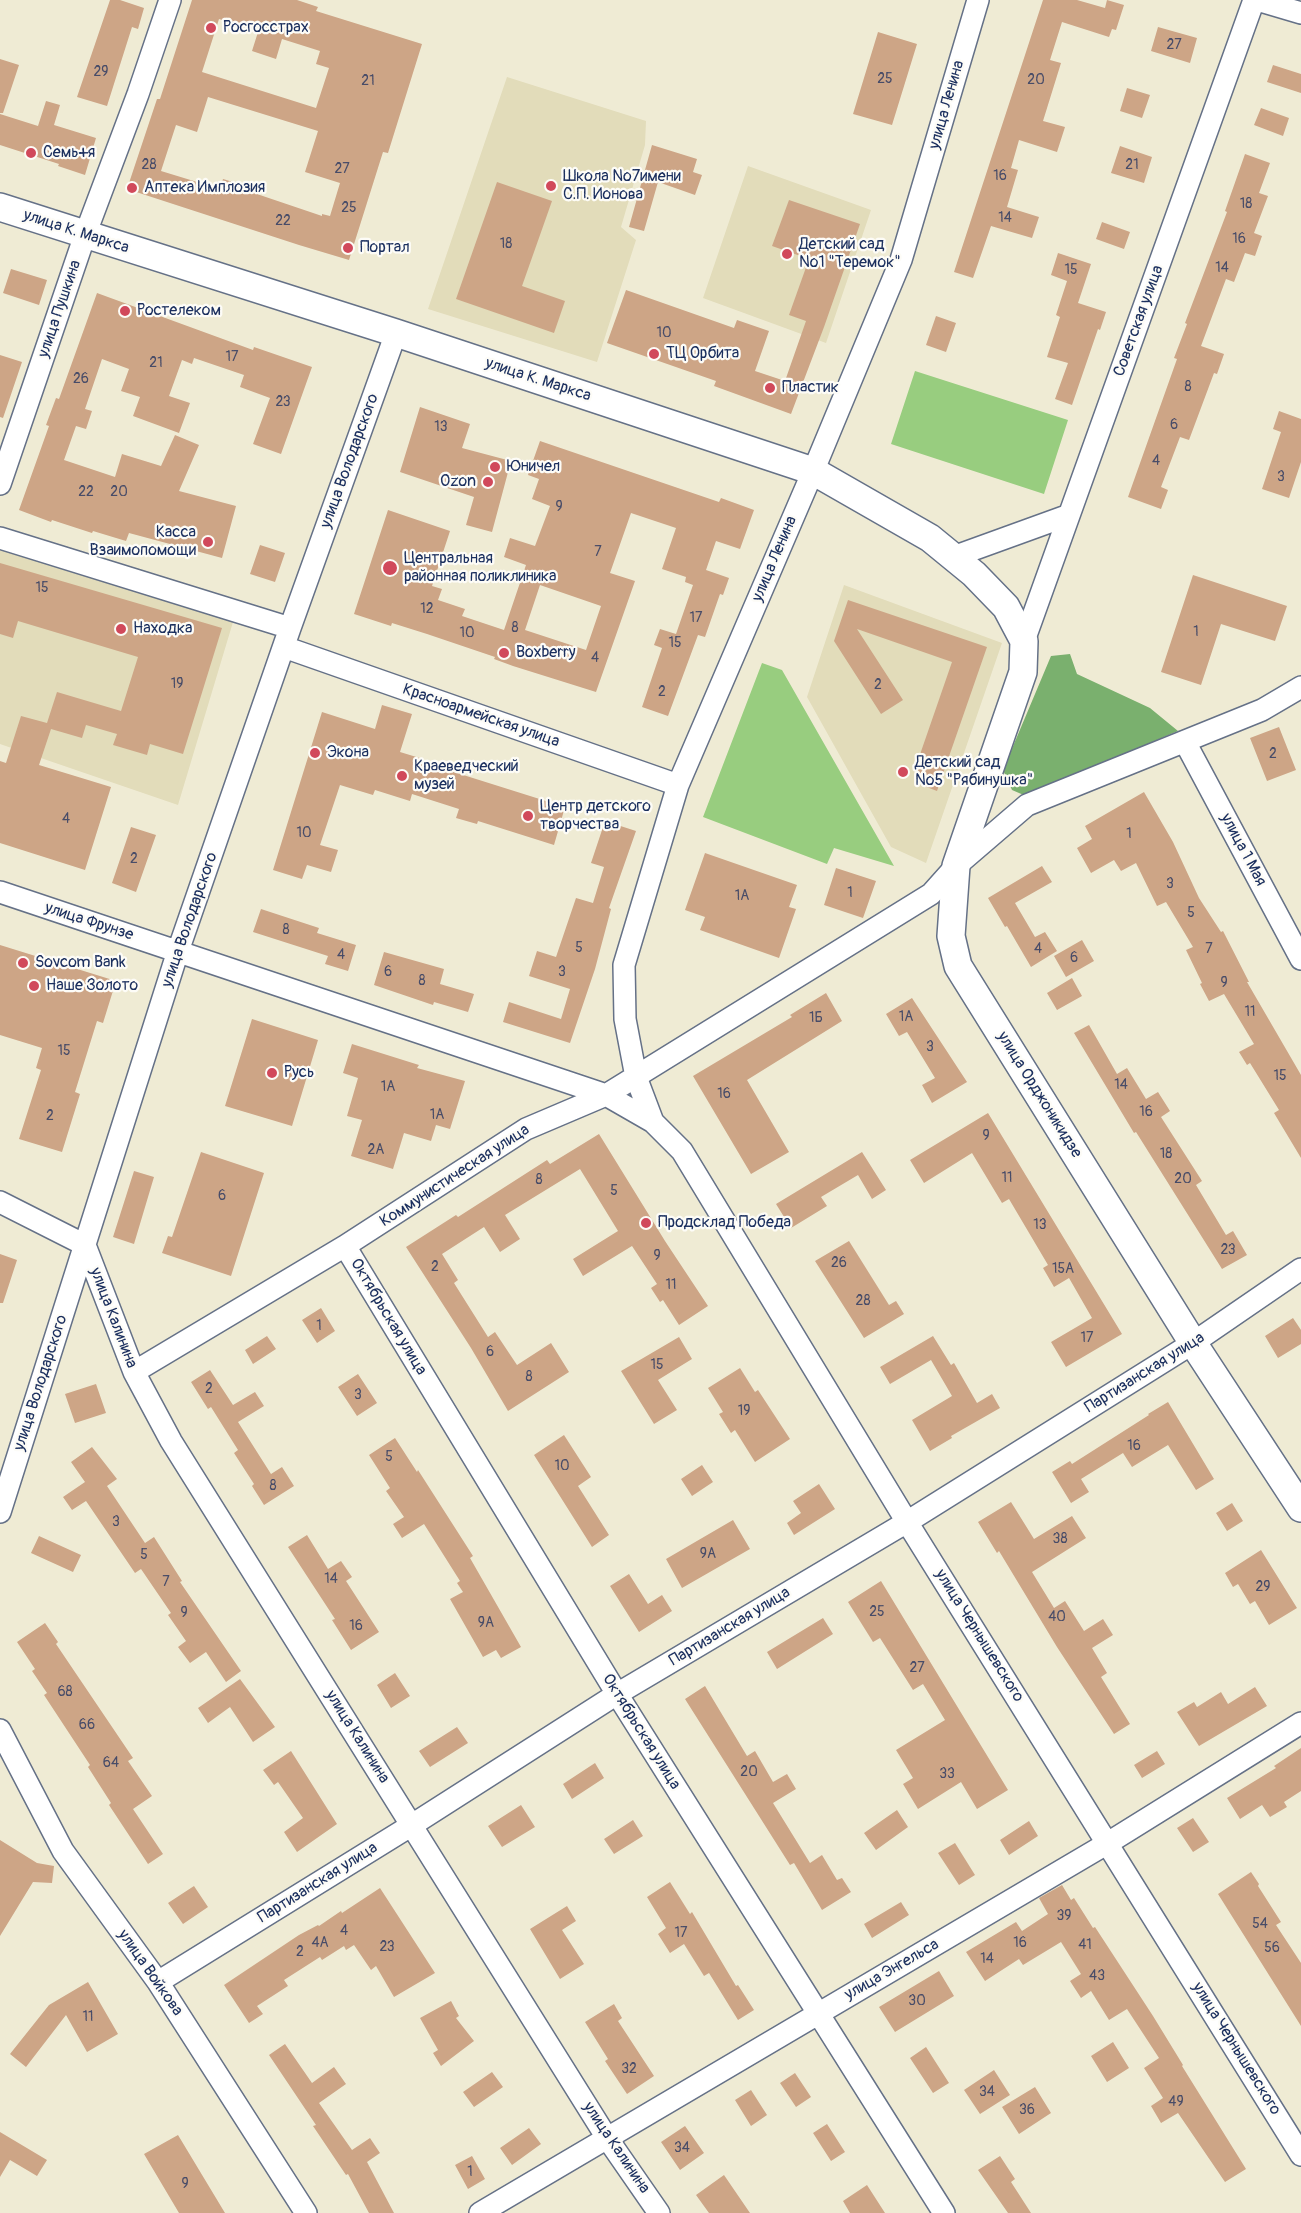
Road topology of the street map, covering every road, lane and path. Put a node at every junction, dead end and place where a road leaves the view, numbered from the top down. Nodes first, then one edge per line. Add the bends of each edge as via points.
1 (170, 0) edge
2 (978, 0) edge
3 (1256, 0) edge
4 (1301, 13) edge
5 (0, 207) edge
6 (85, 235) junction
7 (396, 333) junction
8 (813, 471) junction
9 (0, 484) edge
10 (1069, 515) junction
11 (0, 538) edge
12 (953, 557) junction
13 (287, 637) junction
14 (1024, 641) junction
15 (1301, 687) edge
16 (1185, 742) junction
17 (678, 785) junction
18 (956, 866) junction
19 (0, 892) edge
20 (178, 951) junction
21 (1301, 959) edge
22 (636, 1077) junction
23 (606, 1095) junction
24 (653, 1122) junction
25 (0, 1202) edge
26 (85, 1245) junction
27 (345, 1246) junction
28 (1301, 1269) edge
29 (1193, 1343) junction
30 (134, 1372) junction
31 (1, 1506) edge
32 (1301, 1508) edge
33 (907, 1522) junction
34 (617, 1694) junction
35 (1301, 1723) edge
36 (0, 1730) edge
37 (412, 1825) junction
38 (1108, 1844) junction
39 (158, 1982) junction
40 (819, 2014) junction
41 (607, 2138) junction
42 (1301, 2155) edge
43 (306, 2213) edge
44 (480, 2213) edge
45 (659, 2213) edge
46 (944, 2213) edge

1 - 6 street, улица Пушкина
2 - 8 street, улица Ленина via 901,260
3 - 4 street
3 - 10 street, Советская улица
5 - 6 main road, улица К. Маркса
6 - 7 main road, улица К. Маркса
6 - 9 street, улица Пушкина
7 - 8 main road, улица К. Маркса
7 - 13 street, улица Володарского
8 - 12 main road, улица К. Маркса via 930,538
8 - 17 street, улица Ленина
10 - 12 street
10 - 14 street, Советская улица
11 - 13 street, Красноармейская улица
12 - 14 main road, улица К. Маркса via 1006,607
13 - 17 street, Красноармейская улица
13 - 20 street, улица Володарского
14 - 18 main road, улица Орджоникидзе via 1023,672
15 - 16 street, Коммунистическая улица via 1262,710
16 - 18 street, Коммунистическая улица via 1027,805
16 - 21 street, улица 1 Мая
17 - 22 street, улица Ленина via 624,965 625,1020
18 - 22 street, Коммунистическая улица via 932,894
18 - 29 main road, улица Орджоникидзе via 951,936 958,966
19 - 20 street, улица Фрунзе
20 - 23 street, улица Фрунзе
20 - 26 street, улица Володарского
22 - 23 street, Коммунистическая улица
22 - 24 street, улица Ленина
23 - 24 street, улица Фрунзе
23 - 27 street, Коммунистическая улица via 526,1129
24 - 33 street, улица Чернышевского via 682,1151
25 - 26 street
26 - 30 street, улица Калинина
26 - 31 street, улица Володарского
27 - 30 street, Коммунистическая улица
27 - 34 street, Октябрьская улица
28 - 29 street, Партизанская улица
29 - 32 main road, улица Орджоникидзе
29 - 33 street, Партизанская улица
30 - 37 street, улица Калинина via 171,1441
33 - 34 street, Партизанская улица
33 - 38 street, улица Чернышевского
34 - 37 street, Партизанская улица
34 - 40 street, Октябрьская улица
35 - 38 street, улица Энгельса
36 - 39 street, улица Войкова via 63,1851
37 - 39 street, Партизанская улица
37 - 41 street, улица Калинина
38 - 40 street, улица Энгельса
38 - 42 street, улица Чернышевского
39 - 43 street, улица Войкова
40 - 41 street, улица Энгельса
40 - 46 street, Октябрьская улица
41 - 44 street, улица Энгельса
41 - 45 street, улица Калинина

